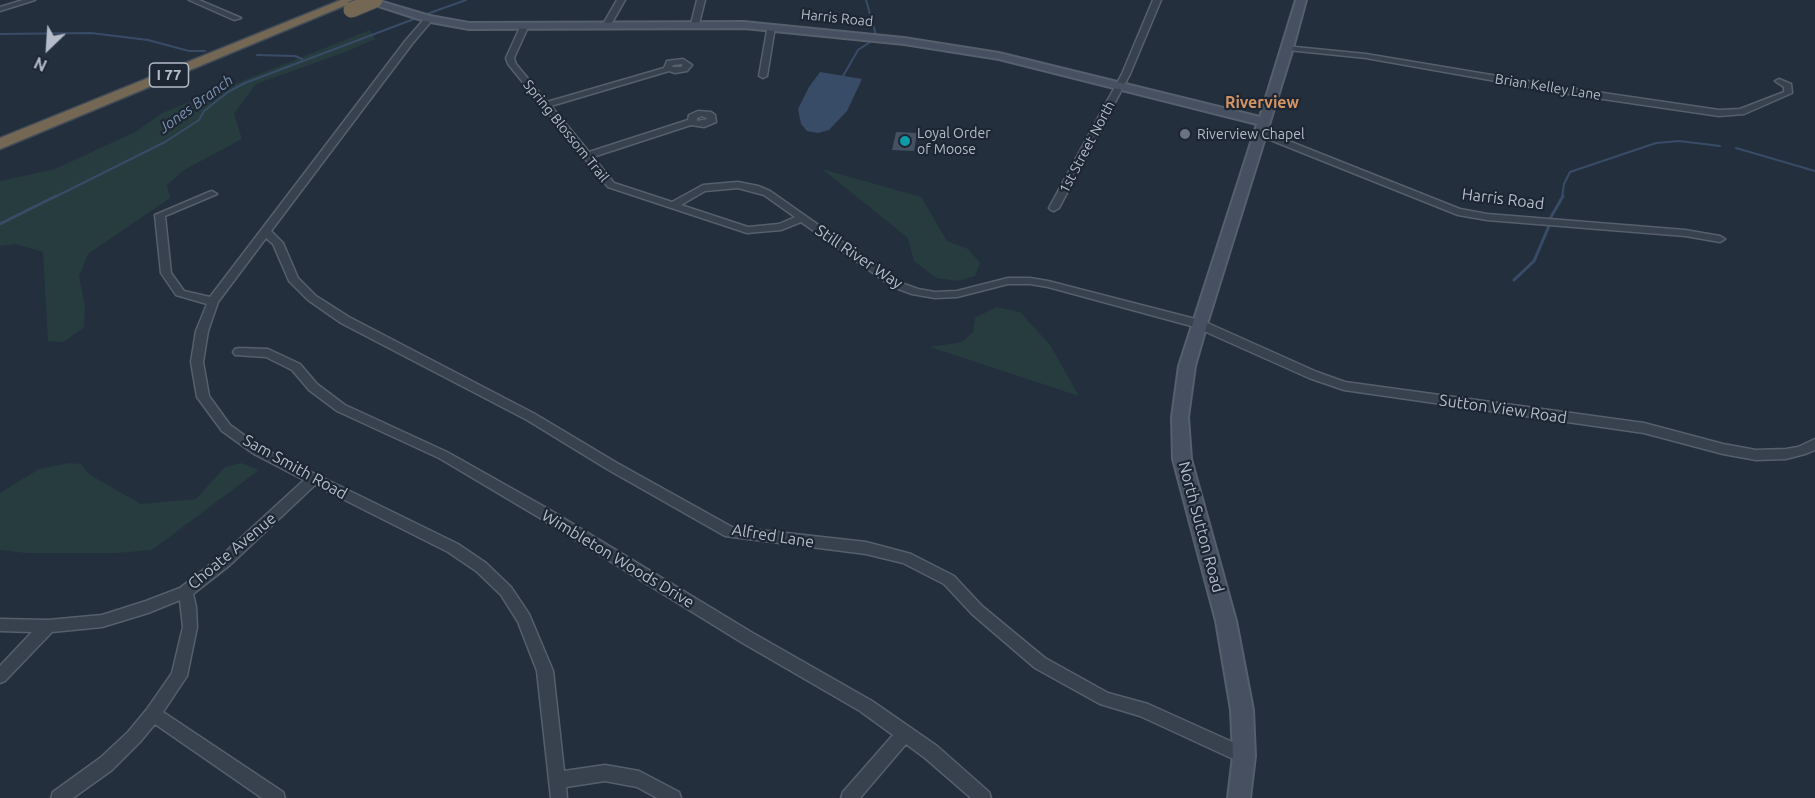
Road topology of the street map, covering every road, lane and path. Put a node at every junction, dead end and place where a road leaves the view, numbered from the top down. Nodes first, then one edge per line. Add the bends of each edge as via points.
1 (31, 0) edge
2 (197, 0) edge
3 (365, 0) edge
4 (375, 0) edge
5 (621, 0) edge
6 (701, 0) edge
7 (1157, 0) edge
8 (1301, 0) edge
9 (347, 5) edge
10 (0, 9) edge
11 (237, 18) dead end
12 (429, 19) junction
13 (695, 24) junction
14 (606, 26) junction
15 (524, 27) junction
16 (771, 27) junction
17 (1288, 48) junction
18 (669, 69) dead end
19 (763, 76) dead end
20 (1779, 81) dead end
21 (1119, 86) junction
22 (545, 105) junction
23 (692, 122) dead end
24 (1262, 128) junction
25 (0, 144) edge
26 (0, 156) edge
27 (586, 156) junction
28 (212, 194) dead end
29 (672, 206) junction
30 (1054, 208) dead end
31 (802, 218) junction
32 (267, 233) junction
33 (1720, 238) dead end
34 (213, 301) junction
35 (1199, 324) junction
36 (239, 352) dead end
37 (1815, 444) edge
38 (313, 479) junction
39 (185, 592) junction
40 (0, 625) edge
41 (48, 627) junction
42 (0, 676) edge
43 (153, 714) junction
44 (904, 734) junction
45 (1244, 756) junction
46 (558, 780) junction
47 (59, 798) edge
48 (277, 798) edge
49 (559, 798) edge
50 (673, 798) edge
51 (849, 798) edge
52 (983, 798) edge
53 (1239, 798) edge

1 - 10 street
2 - 11 street
3 - 12 street, Harris Road
4 - 9 highway, I 77, bridge
5 - 14 street
6 - 13 street
7 - 21 street, 1st Street North
8 - 17 street, North Sutton Road
9 - 25 highway, I 77
9 - 26 highway, I 77
12 - 15 street, Harris Road via 469,26
12 - 32 street, Sam Smith Road
13 - 14 street, Harris Road
13 - 16 street, Harris Road
14 - 15 street, Harris Road
15 - 22 street, Spring Blossom Trail via 510,58
16 - 19 street
16 - 21 street, Harris Road via 968,50
17 - 20 street, Brian Kelley Lane via 1366,56 1719,113 1741,112 1788,93 1788,86
17 - 24 street, North Sutton Road
18 - 22 street
21 - 24 street, Harris Road
21 - 30 street, 1st Street North
22 - 27 street, Spring Blossom Trail
23 - 27 street
24 - 33 street, Harris Road via 1458,212
24 - 35 street, North Sutton Road
27 - 29 street, Spring Blossom Trail via 611,185
28 - 34 street via 160,215 166,273 180,293
29 - 31 street, Spring Blossom Trail via 747,230 781,227
29 - 31 street, Still River Way via 703,188 738,185 766,193
31 - 35 street, Still River Way via 897,285 916,292 957,294 1008,281 1030,281
32 - 34 street, Sam Smith Road
32 - 45 street, Alfred Lane via 278,243 293,279 312,298 345,320 531,417 730,532 866,548 906,558 949,579 977,610 1040,663 1105,699 1142,710
34 - 38 street, Sam Smith Road via 202,331 197,362 203,397 226,428 258,451
35 - 37 street, Sutton View Road via 1312,375 1361,390 1636,427 1756,454 1786,454
35 - 45 street, North Sutton Road via 1187,366 1180,417 1182,459 1226,621 1242,710
36 - 44 street, Wimbleton Woods Drive via 268,353 296,367 313,387 341,408 443,455 535,508 866,706
38 - 39 street, Choate Avenue via 225,561
38 - 46 street, Sam Smith Road via 453,548 506,591 525,619 545,671
39 - 41 street, Choate Avenue via 102,621
39 - 43 street via 190,627 184,658 179,676
40 - 41 street, Choate Avenue
41 - 42 street
43 - 47 street via 106,764
43 - 48 street
44 - 51 street
44 - 52 street, Wimbleton Woods Drive via 931,752
45 - 53 street, North Sutton Road
46 - 49 street, Sam Smith Road
46 - 50 street via 605,773 639,779

